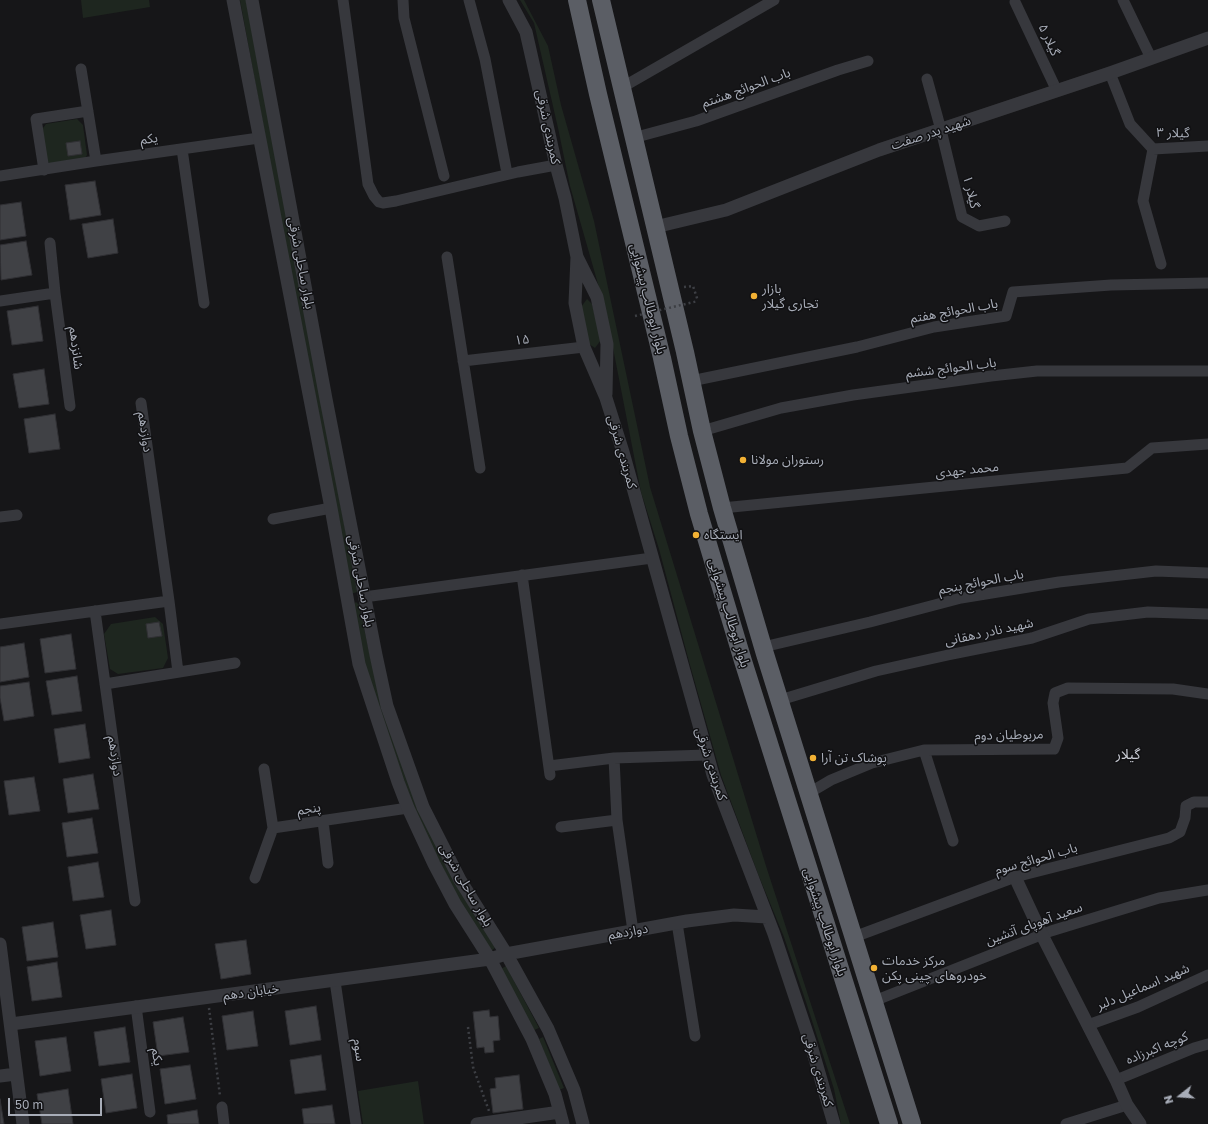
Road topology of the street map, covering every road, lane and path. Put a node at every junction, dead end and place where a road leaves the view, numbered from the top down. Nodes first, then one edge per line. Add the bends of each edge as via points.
1 (233, 0) edge
2 (252, 0) edge
3 (343, 0) edge
4 (403, 0) edge
5 (469, 0) edge
6 (509, 0) edge
7 (577, 0) edge
8 (601, 0) edge
9 (774, 0) edge
10 (1123, 0) edge
11 (1015, 2) dead end
12 (1208, 38) edge
13 (1151, 58) junction
14 (868, 61) dead end
15 (81, 69) dead end
16 (1110, 73) junction
17 (927, 79) dead end
18 (622, 88) junction
19 (1057, 91) junction
20 (88, 111) junction
21 (941, 130) junction
22 (259, 138) junction
23 (633, 138) junction
24 (1208, 146) edge
25 (182, 149) junction
26 (1153, 149) junction
27 (96, 161) junction
28 (556, 165) junction
29 (506, 168) dead end
30 (44, 170) junction
31 (0, 176) edge
32 (444, 176) dead end
33 (1005, 222) dead end
34 (655, 227) junction
35 (50, 243) dead end
36 (446, 257) dead end
37 (577, 257) junction
38 (1161, 264) dead end
39 (1208, 283) edge
40 (693, 286) dead end
41 (55, 293) junction
42 (0, 301) edge
43 (204, 304) dead end
44 (635, 316) dead end
45 (584, 347) junction
46 (463, 361) junction
47 (1208, 371) edge
48 (691, 381) junction
49 (606, 398) junction
50 (142, 403) dead end
51 (70, 406) dead end
52 (702, 431) junction
53 (1208, 444) edge
54 (480, 468) dead end
55 (331, 508) junction
56 (722, 508) junction
57 (17, 515) dead end
58 (0, 517) edge
59 (273, 519) dead end
60 (652, 558) junction
61 (1208, 573) edge
62 (522, 575) junction
63 (364, 597) junction
64 (347, 600) junction
65 (169, 601) junction
66 (95, 611) junction
67 (1208, 614) edge
68 (0, 624) edge
69 (763, 647) junction
70 (236, 663) dead end
71 (178, 672) junction
72 (104, 684) junction
73 (1208, 694) edge
74 (780, 700) junction
75 (924, 750) junction
76 (707, 755) junction
77 (614, 758) junction
78 (264, 769) dead end
79 (809, 793) junction
80 (1208, 802) edge
81 (408, 808) junction
82 (617, 820) junction
83 (323, 821) junction
84 (561, 827) dead end
85 (273, 828) junction
86 (953, 841) dead end
87 (328, 863) dead end
88 (1015, 877) junction
89 (255, 878) dead end
90 (1208, 890) edge
91 (135, 901) dead end
92 (767, 917) junction
93 (677, 923) junction
94 (633, 931) junction
95 (1042, 935) junction
96 (854, 937) junction
97 (0, 944) edge
98 (506, 954) junction
99 (490, 959) junction
100 (1208, 975) edge
101 (335, 981) junction
102 (208, 998) junction
103 (874, 1001) junction
104 (136, 1006) junction
105 (11, 1024) junction
106 (1088, 1025) junction
107 (468, 1027) dead end
108 (695, 1036) dead end
109 (1208, 1044) edge
110 (16, 1074) junction
111 (0, 1076) edge
112 (1116, 1080) junction
113 (1127, 1105) junction
114 (222, 1107) joint
115 (150, 1112) dead end
116 (562, 1118) edge
117 (493, 1122) junction
118 (23, 1124) edge
119 (224, 1124) edge
120 (356, 1124) edge
121 (477, 1124) edge
122 (583, 1124) edge
123 (834, 1124) edge
124 (889, 1124) edge
125 (912, 1124) edge
126 (1066, 1124) edge
127 (1140, 1124) edge

1 - 22 street, بلوار ساحلی شرقی
2 - 63 street, بلوار ساحلی شرقی
3 - 28 street via 368,184 379,202 396,201
4 - 32 street via 404,18
5 - 29 street
6 - 28 street, کمربندی شرقی via 526,32
7 - 124 highway, بلوار ابوطالب پیشوایی via 699,514 745,669
8 - 18 highway, بلوار ابوطالب پیشوایی
9 - 18 street
10 - 13 street
11 - 19 street, گیلار ۵
12 - 13 street, شهید پدر صفت
13 - 16 street, شهید پدر صفت
14 - 23 street, باب الحوائج هشتم via 696,121
15 - 20 street
16 - 19 street, شهید پدر صفت
16 - 26 street, گیلار ۳ via 1130,124
17 - 21 street, گیلار ۱
18 - 23 highway, بلوار ابوطالب پیشوایی
19 - 21 street, شهید پدر صفت
20 - 27 street
20 - 30 street via 36,119
21 - 33 street, گیلار ۱ via 962,217 979,226
21 - 34 street, شهید پدر صفت via 880,150 726,210
22 - 25 street, یکم
22 - 55 street, بلوار ساحلی شرقی
23 - 34 highway, بلوار ابوطالب پیشوایی
24 - 26 street, گیلار ۳
25 - 27 street, یکم
25 - 43 street
26 - 38 street via 1143,201
27 - 30 street, یکم
28 - 37 street, کمربندی شرقی
30 - 31 street, یکم
34 - 48 highway, بلوار ابوطالب پیشوایی
35 - 41 street, شانزدهم
36 - 46 street
37 - 45 street, کمربندی شرقی via 575,303
37 - 49 street, کمربندی شرقی via 597,297 606,344
39 - 48 street, باب الحوائج هفتم via 1111,285 1013,292 1006,316 934,327 856,347
40 - 44 path, bridge via 698,301
41 - 42 street
41 - 51 street, شانزدهم
45 - 46 street, ۱۵
45 - 49 street, کمربندی شرقی
46 - 54 street
47 - 52 street, باب الحوائج ششم via 1036,372 991,376 853,395 782,408
48 - 52 highway, بلوار ابوطالب پیشوایی
49 - 60 street, کمربندی شرقی
50 - 65 street, دوازدهم
52 - 56 highway, بلوار ابوطالب پیشوایی
53 - 56 street, محمد جهدی via 1152,448 1127,468
55 - 59 street
55 - 64 street, بلوار ساحلی شرقی
56 - 69 highway, بلوار ابوطالب پیشوایی
57 - 58 street
60 - 62 street
60 - 76 street, کمربندی شرقی
61 - 69 street, باب الحوائج پنجم via 1156,571 1059,582 960,598
62 - 63 street
62 - 77 street via 550,770
63 - 64 street
63 - 98 street, بلوار ساحلی شرقی via 388,706 423,807 460,880
64 - 81 street, بلوار ساحلی شرقی via 359,664
65 - 66 street
65 - 71 street, دوازدهم
66 - 68 street
66 - 72 street, دوازدهم
67 - 74 street, شهید نادر دهقانی via 1148,612 1089,619 1032,638 876,671
69 - 74 highway, بلوار ابوطالب پیشوایی
70 - 71 street
71 - 72 street
72 - 91 street, دوازدهم
73 - 75 street, مربوطیان دوم via 1173,689 1068,688 1055,693 1053,702 1058,738 1054,749
74 - 79 highway, بلوار ابوطالب پیشوایی
75 - 79 street, مربوطیان دوم via 872,763 831,780
75 - 86 street
76 - 77 street
76 - 92 street, کمربندی شرقی
77 - 82 street
78 - 85 street
79 - 96 highway, بلوار ابوطالب پیشوایی
80 - 88 street, باب الحوائج سوم via 1194,802 1186,806 1180,832 1169,838
81 - 83 street, پنجم
81 - 99 street, بلوار ساحلی شرقی via 455,904
82 - 84 street
82 - 94 street
83 - 85 street, پنجم
83 - 87 street
85 - 89 street
88 - 95 street
88 - 96 street, باب الحوائج سوم
90 - 95 street, سعید آهوپای آتشین via 1159,898 1051,930
92 - 93 street, دوازدهم via 734,915
92 - 123 street, کمربندی شرقی via 810,1042
93 - 94 street, دوازدهم
93 - 108 street
94 - 98 street, دوازدهم
95 - 103 street, سعید آهوپای آتشین
95 - 106 street
96 - 103 highway, بلوار ابوطالب پیشوایی
97 - 105 street
98 - 99 street, دوازدهم
98 - 122 street, بلوار ساحلی شرقی via 548,1029 574,1090
99 - 101 street, خیابان دهم
99 - 116 street, بلوار ساحلی شرقی via 532,1039
100 - 106 street, شهید اسماعیل دلبر via 1138,1007
101 - 102 street, خیابان دهم
101 - 120 street, سوم
102 - 104 street, خیابان دهم
102 - 114 path
103 - 125 highway, بلوار ابوطالب پیشوایی
104 - 105 street, خیابان دهم
104 - 115 street, یکم
105 - 110 street
106 - 112 street
107 - 117 path via 473,1067
109 - 112 street, کوچه اکبرزاده
110 - 111 street
110 - 118 street
112 - 113 street
113 - 126 street
113 - 127 street
114 - 119 street
116 - 117 street
117 - 121 street

